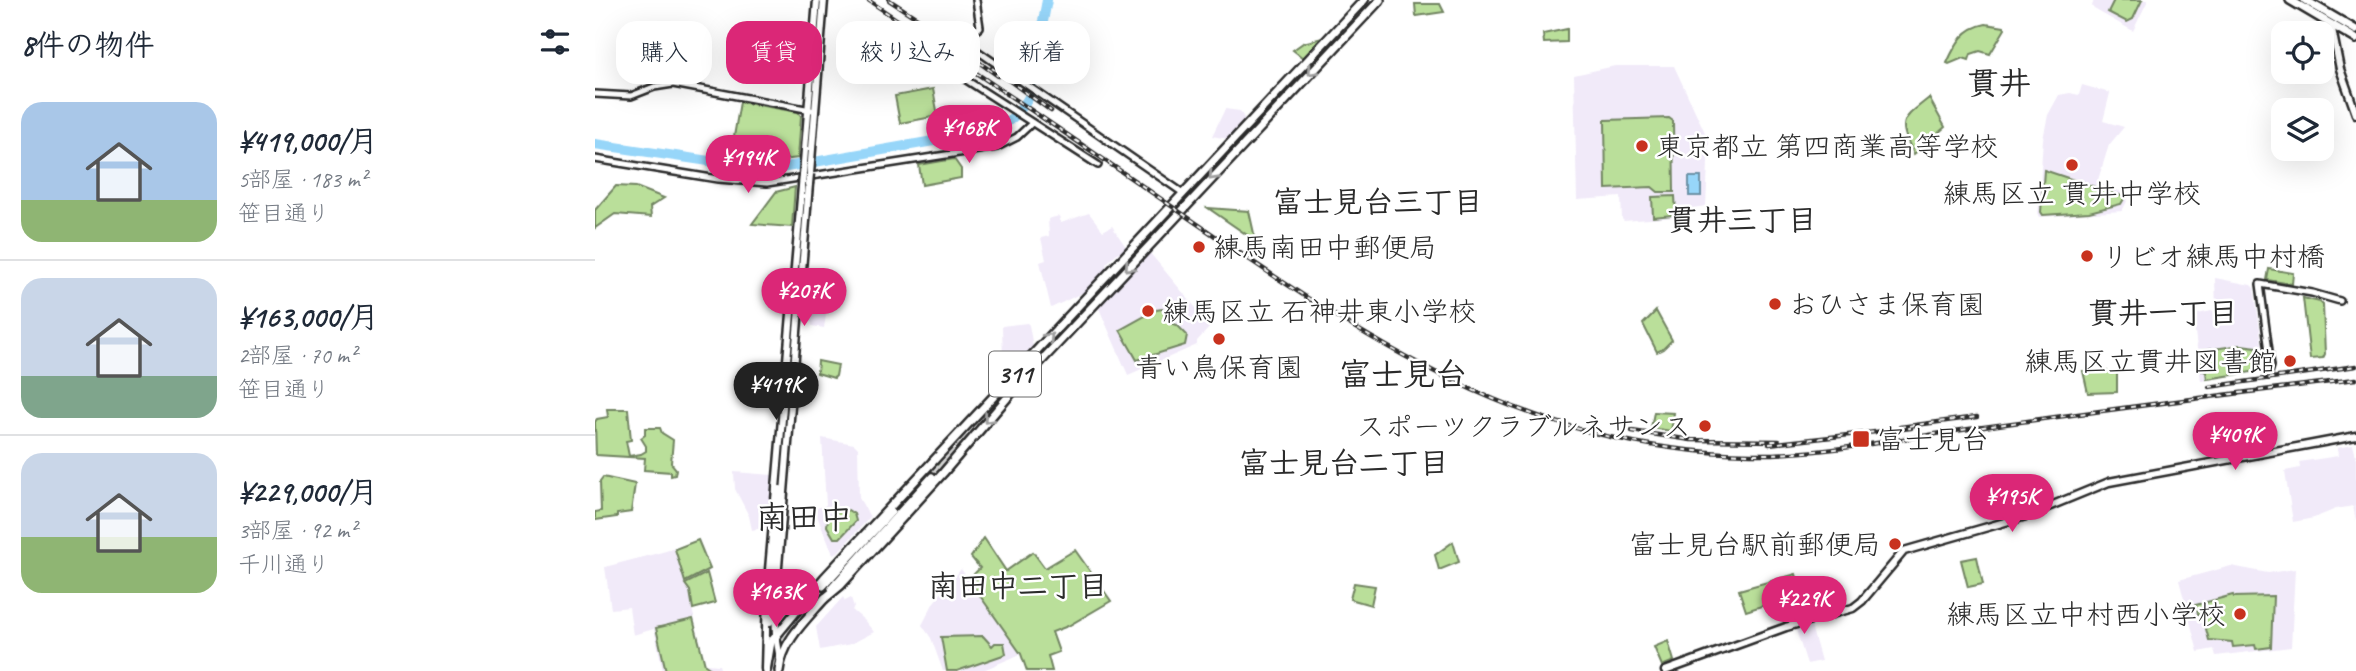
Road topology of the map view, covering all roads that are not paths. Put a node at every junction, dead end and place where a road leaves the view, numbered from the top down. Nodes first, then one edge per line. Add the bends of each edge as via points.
1 (817, 0) edge
2 (824, 0) edge
3 (976, 0) edge
4 (1364, 0) edge
5 (1380, 0) edge
6 (2290, 0) edge
7 (2305, 0) edge
8 (2326, 21) edge
9 (2334, 26) edge
10 (2356, 30) edge
11 (2334, 39) edge
12 (2356, 39) edge
13 (972, 84) edge
14 (595, 94) edge
15 (812, 110) junction
16 (2356, 114) edge
17 (1032, 123) junction
18 (595, 159) edge
19 (1098, 165) dead end
20 (805, 185) junction
21 (1183, 193) junction
22 (2340, 301) dead end
23 (2268, 376) dead end
24 (2356, 436) edge
25 (779, 469) junction
26 (932, 477) tunnel mouth
27 (911, 485) junction
28 (823, 586) dead end
29 (824, 599) junction
30 (775, 604) junction
31 (794, 615) junction
32 (770, 622) tunnel mouth
33 (776, 636) junction
34 (780, 659) junction
35 (766, 671) edge
36 (781, 671) edge
37 (1665, 671) edge

1 - 15 main road
2 - 15 main road
3 - 21 street via 979,27 965,42
4 - 21 main road
5 -> 29 main road
6 - 8 main road
7 - 10 main road
9 - 12 main road
11 - 16 main road
13 - 17 street
14 - 15 street via 631,96 673,85
15 - 20 main road, bridge
17 - 18 street via 997,147 778,182 718,179
17 - 19 street
20 - 25 main road
20 - 30 main road
27 -> 21 main road, 311
22 - 23 street via 2260,284 2271,366
24 - 37 main road via 2109,482 2026,516 1903,551 1853,608
25 - 32 main road
25 - 35 main road via 767,593
26 - 29 main road
27 - 28 main road, 311
27 - 31 main road, 311
29 - 34 main road
30 - 31 main road via 780,616
30 - 33 main road
31 - 33 main road, 311
33 - 34 main road
33 - 35 main road, 311
34 - 36 main road

